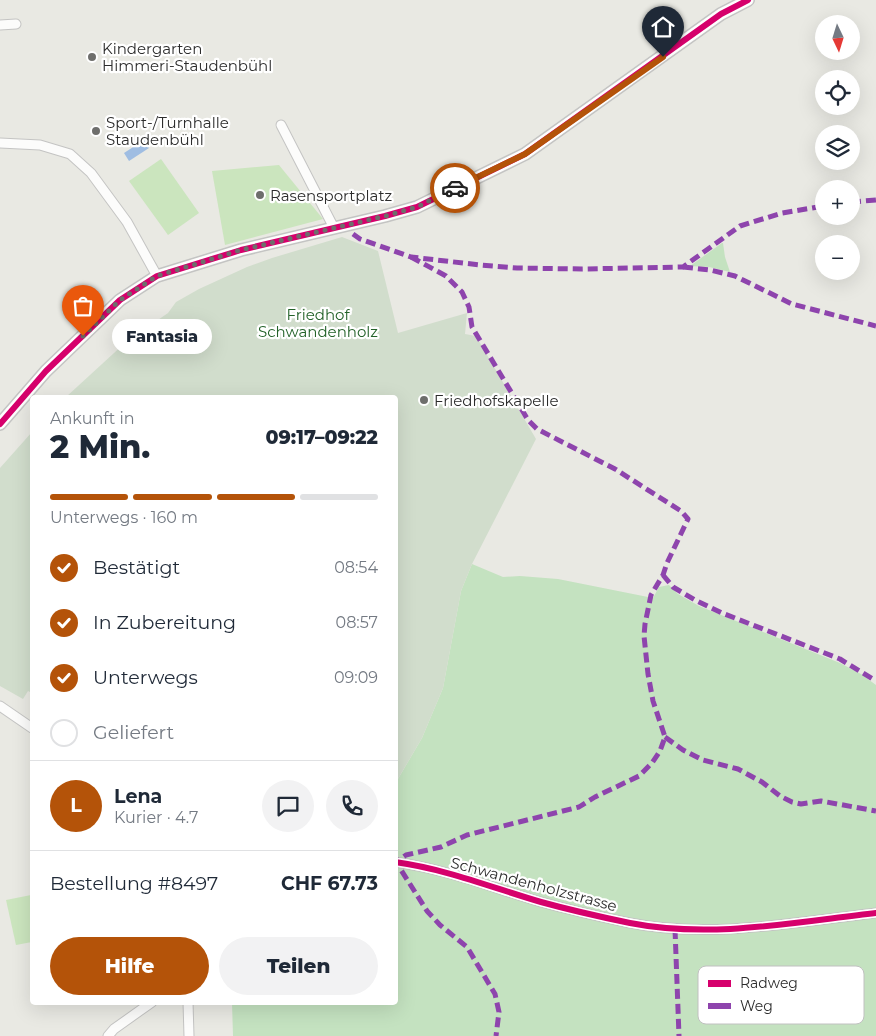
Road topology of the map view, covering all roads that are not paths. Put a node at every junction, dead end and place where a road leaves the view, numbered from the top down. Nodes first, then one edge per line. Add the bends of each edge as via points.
1 (748, 0) edge
2 (16, 24) dead end
3 (0, 25) edge
4 (281, 125) dead end
5 (0, 143) edge
6 (334, 228) junction
7 (157, 276) junction
8 (0, 424) edge
9 (0, 706) edge
10 (30, 727) edge
11 (398, 862) edge
12 (876, 913) edge
13 (148, 1005) edge
14 (188, 1005) edge
15 (108, 1036) edge
16 (190, 1036) edge

1 - 6 street via 722,14 525,154 417,207
2 - 3 street
4 - 6 street
5 - 7 street via 40,145 70,154 91,173 122,215
6 - 7 street via 241,250
7 - 8 street via 120,300 46,371
9 - 10 street
11 - 12 street, Schwandenholzstrasse via 454,874 542,902 631,923 675,929 748,928
13 - 15 street
14 - 16 street

